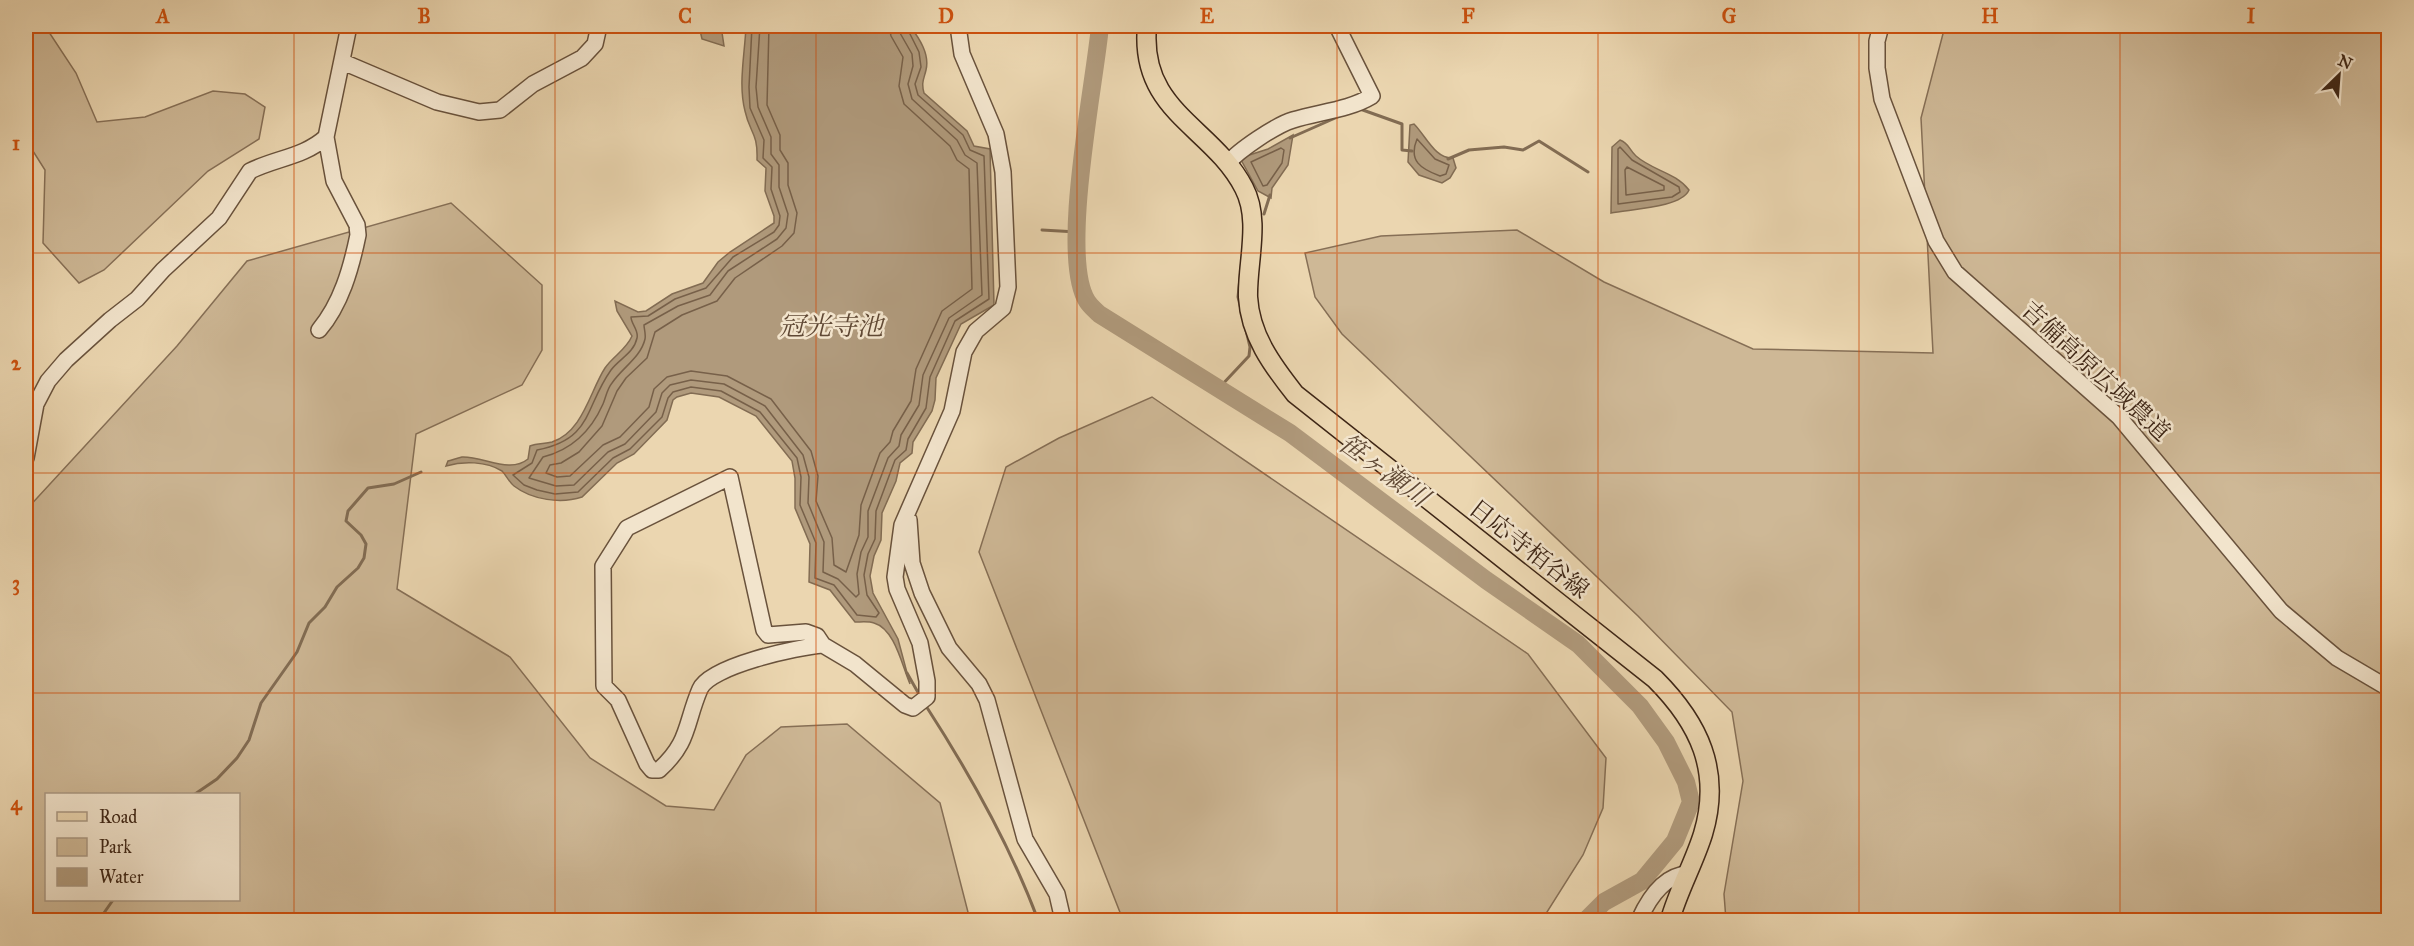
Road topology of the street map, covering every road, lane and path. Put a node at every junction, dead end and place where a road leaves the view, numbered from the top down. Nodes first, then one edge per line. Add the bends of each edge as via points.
1 (349, 26) edge
2 (599, 26) edge
3 (958, 26) edge
4 (1147, 26) edge
5 (1337, 26) edge
6 (1881, 26) edge
7 (343, 62) junction
8 (326, 137) junction
9 (1228, 163) junction
10 (319, 330) dead end
11 (26, 458) edge
12 (906, 515) junction
13 (823, 645) junction
14 (2388, 688) edge
15 (1688, 874) junction
16 (1063, 921) edge
17 (1639, 921) edge
18 (1670, 921) edge

1 - 7 street
2 - 7 street via 595,44 582,58 533,84 500,110 479,112 437,102
3 - 12 street via 962,54 996,134 1003,172 1007,301 998,315 976,331 964,352 956,398
4 - 9 main road, 日応寺栢谷線 via 1149,58 1165,100
5 - 9 street via 1372,96 1290,120
6 - 14 street, 吉備高原広域農道 via 1877,68 1882,99 1936,241 1955,272 2119,417 2281,611 2337,658
7 - 8 street
8 - 10 street via 334,181 357,225 357,236 340,296 330,318
8 - 11 street via 293,157 250,171 219,219 137,299 66,360 48,381 36,404
9 - 15 main road, 日応寺栢谷線 via 1245,190 1252,218 1248,298 1252,321 1259,344 1295,394 1679,703 1706,754 1709,778 1709,806
12 - 13 street via 897,561 897,589 920,643 927,697 913,708 905,705 855,664
12 - 16 street via 912,563 922,593 949,648 987,700 1024,839 1057,894
13 - 13 street via 791,648 711,676 700,687 680,747 659,770 652,770 618,700 604,686 603,566 627,528 730,477 764,630 774,636 806,632 817,636
15 - 17 street via 1675,874 1667,880
15 - 18 main road, 日応寺栢谷線

